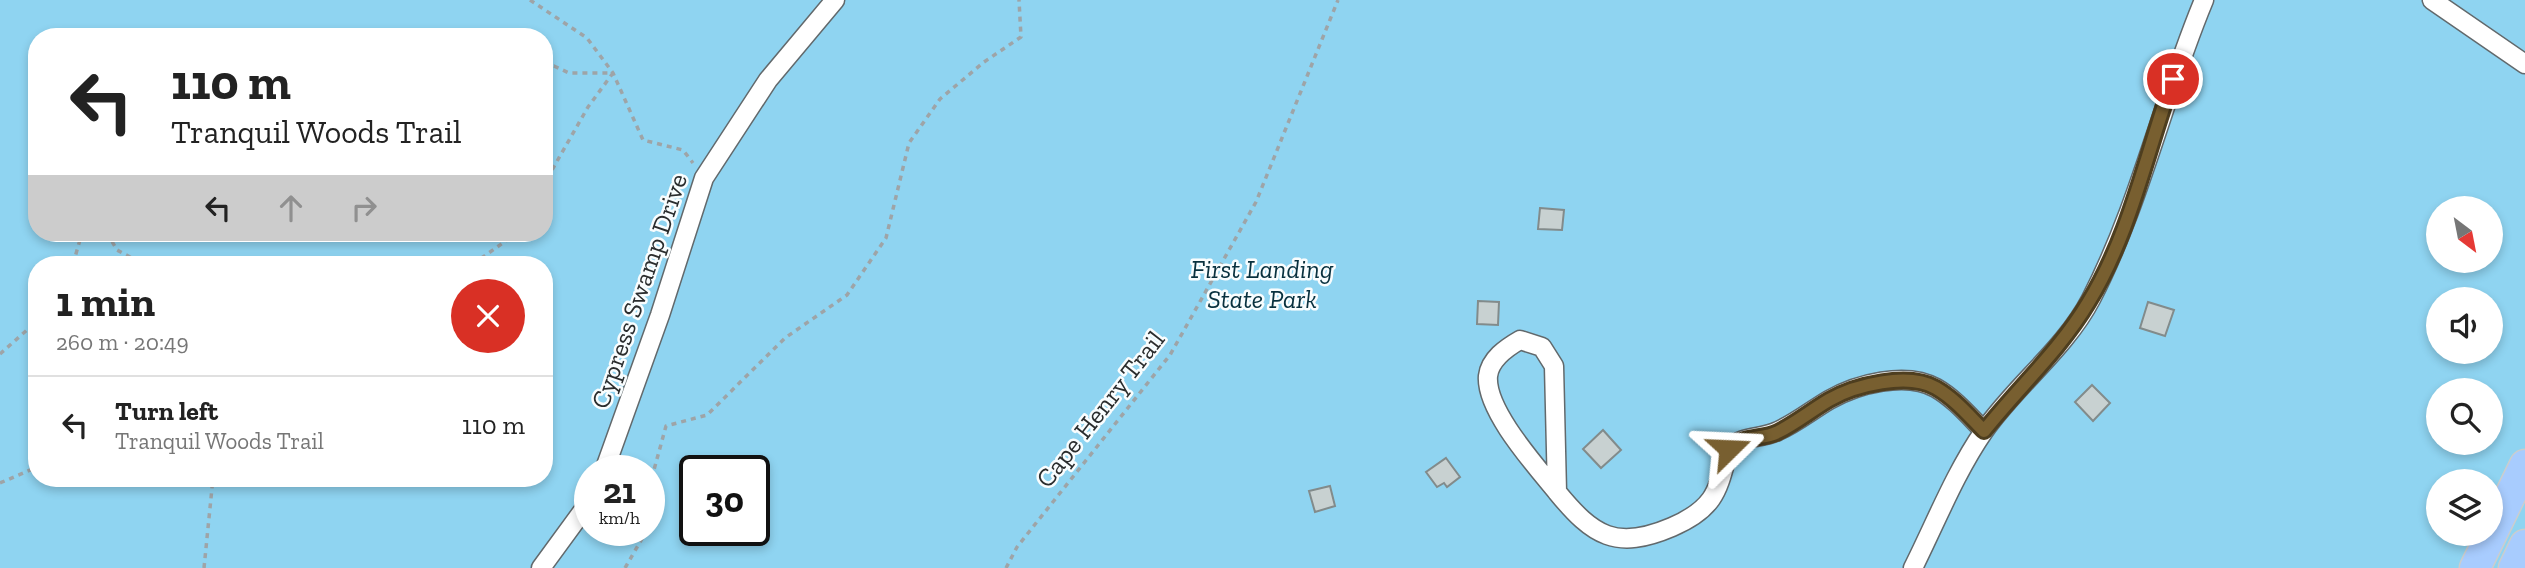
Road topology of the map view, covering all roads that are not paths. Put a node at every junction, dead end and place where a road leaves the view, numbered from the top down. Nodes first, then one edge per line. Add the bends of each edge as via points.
1 (835, 0) edge
2 (2204, 0) edge
3 (2432, 0) edge
4 (2525, 64) edge
5 (1984, 431) junction
6 (610, 455) edge
7 (2525, 466) edge
8 (1557, 492) junction
9 (574, 523) edge
10 (2525, 545) edge
11 (541, 568) edge
12 (1913, 568) edge
13 (2475, 568) edge
14 (2514, 568) edge

1 - 6 street, Cypress Swamp Drive via 768,80 704,178
2 - 5 street via 2132,204 2091,300
3 - 4 street
5 - 8 street via 1934,386 1874,383 1831,399 1778,432 1735,443 1718,486 1702,510 1657,533 1633,540 1602,534 1588,526
5 - 12 street
7 - 13 highway
8 - 8 street via 1554,366 1542,346 1520,340 1498,356 1491,369 1488,377 1493,399
9 - 11 street
10 - 14 highway

